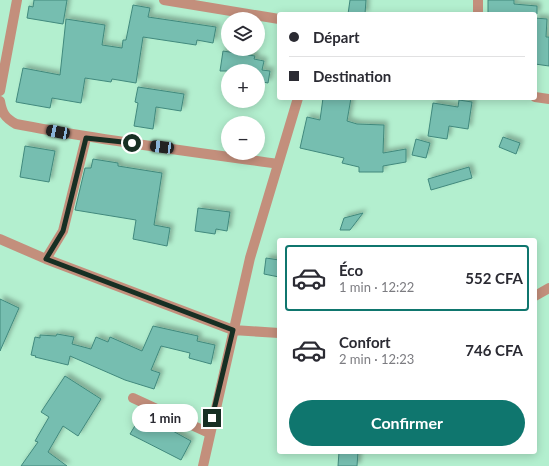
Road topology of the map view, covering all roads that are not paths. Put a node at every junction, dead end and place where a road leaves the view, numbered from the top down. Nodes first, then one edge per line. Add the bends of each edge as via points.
1 (17, 0) edge
2 (164, 0) edge
3 (478, 0) edge
4 (478, 12) edge
5 (277, 19) edge
6 (0, 91) edge
7 (537, 97) edge
8 (549, 99) edge
9 (297, 100) edge
10 (0, 101) edge
11 (86, 138) junction
12 (278, 164) junction
13 (0, 239) edge
14 (46, 259) junction
15 (549, 288) edge
16 (537, 295) edge
17 (233, 330) junction
18 (277, 333) edge
19 (133, 398) dead end
20 (209, 433) junction
21 (203, 466) edge

1 - 6 street
2 - 5 street
3 - 4 street
7 - 8 street
9 - 12 street
10 - 11 street via 6,119 16,124
11 - 12 street
11 - 14 street via 63,231
12 - 17 street via 250,258
13 - 14 street
14 - 17 street
15 - 16 street
17 - 18 street
17 - 20 street
19 - 20 street
20 - 21 street

